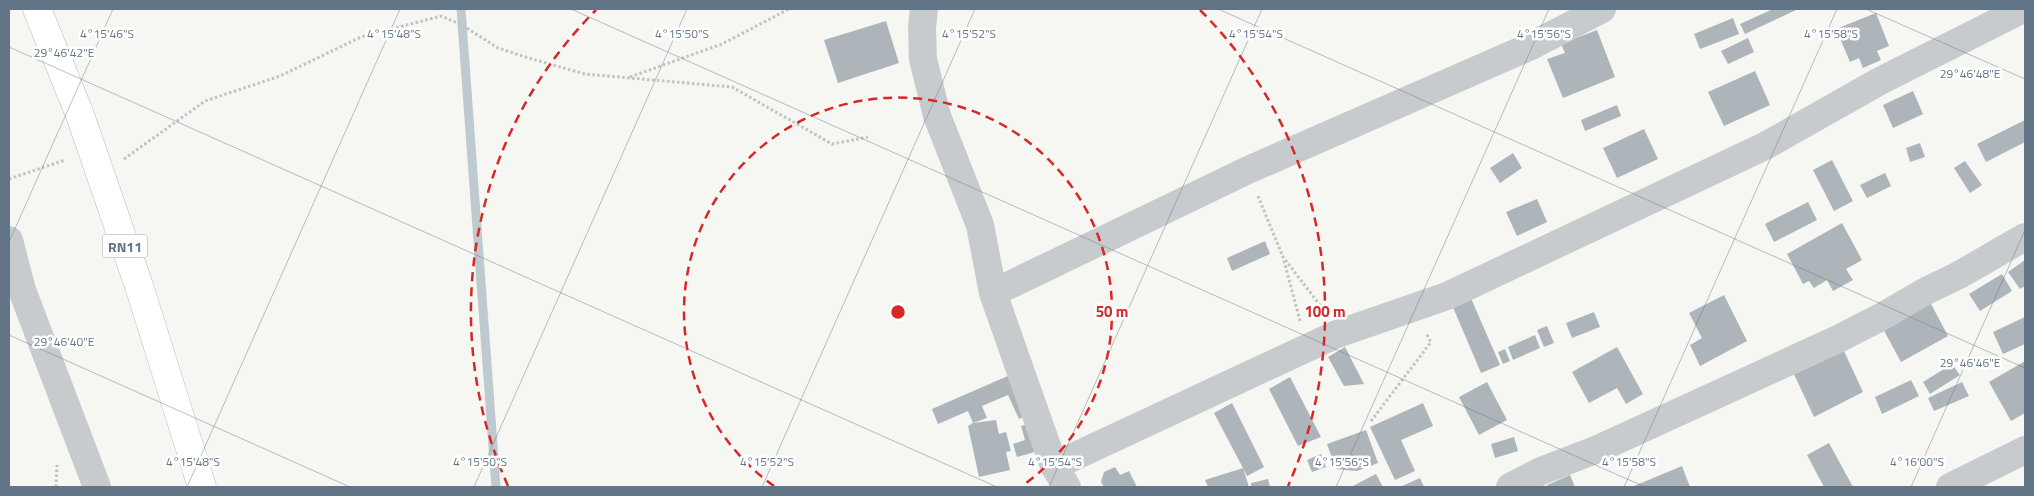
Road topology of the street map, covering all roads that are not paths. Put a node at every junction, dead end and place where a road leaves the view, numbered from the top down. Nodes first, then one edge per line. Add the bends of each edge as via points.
1 (37, 9) edge
2 (924, 9) edge
3 (1602, 9) edge
4 (2023, 9) edge
5 (2025, 237) edge
6 (9, 240) edge
7 (993, 293) junction
8 (2025, 450) edge
9 (1060, 477) edge
10 (97, 487) edge
11 (202, 487) edge
12 (1510, 487) edge
13 (1950, 487) edge

1 - 11 main road, RN11 via 97,164
2 - 7 street via 924,59 937,116 980,225
3 - 7 street via 1529,47 1248,170
4 - 9 street via 1880,81 1765,146 1447,296 1308,348
5 - 12 street via 1959,276 1838,339
6 - 10 street via 22,290
7 - 9 street
8 - 13 street

